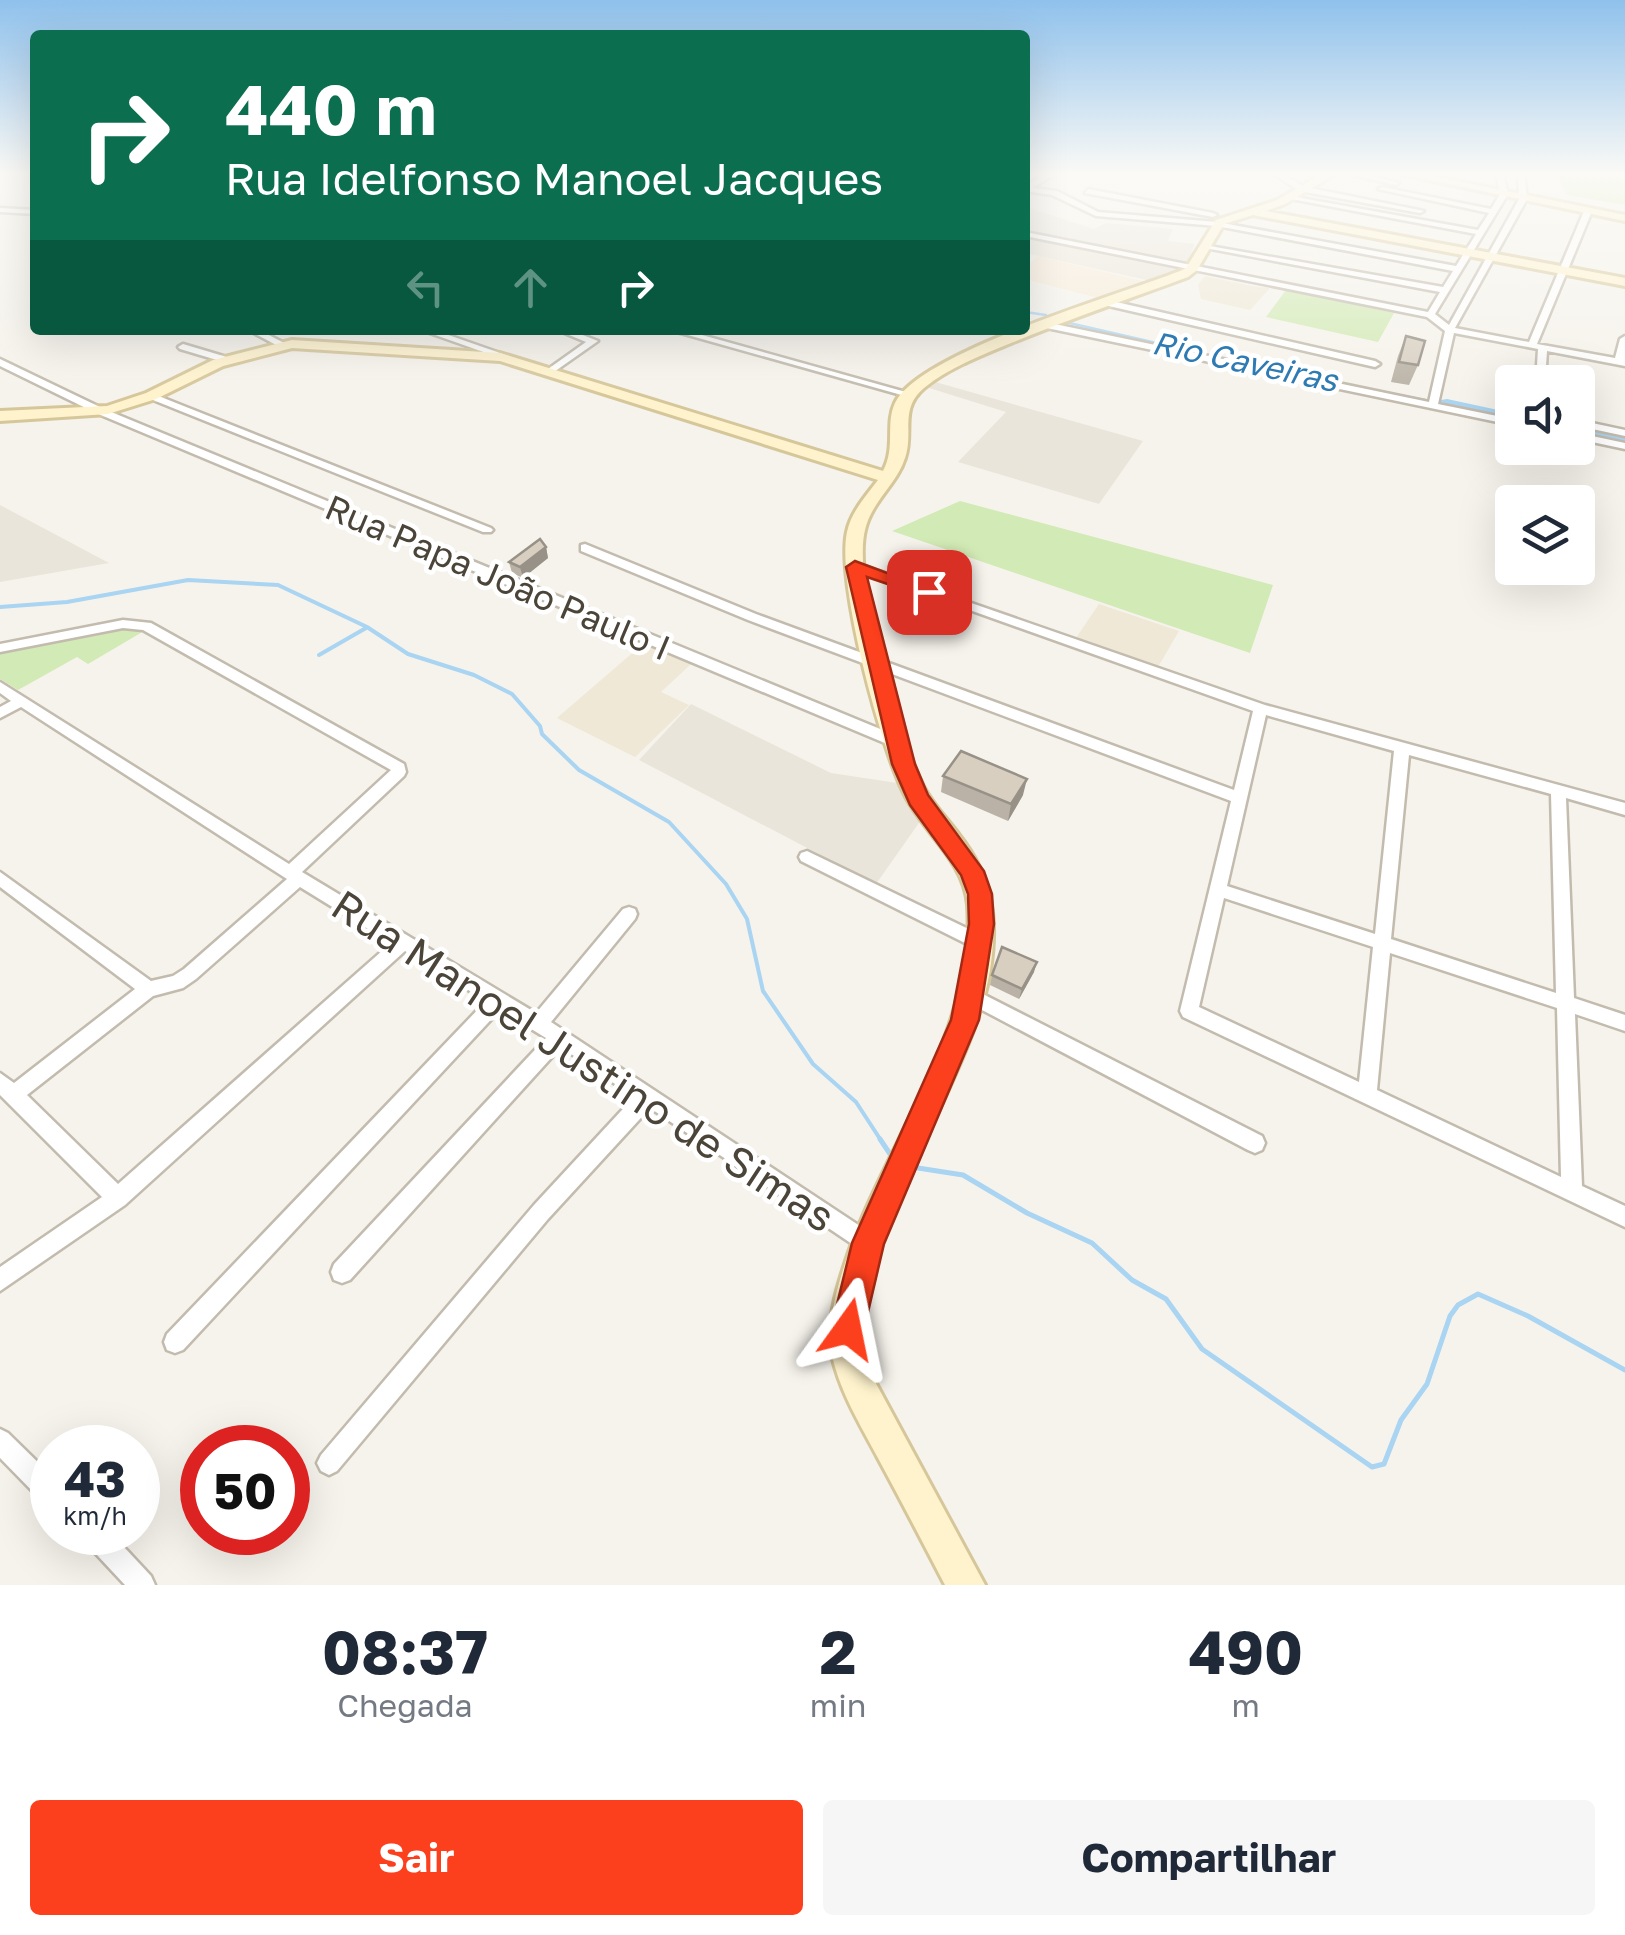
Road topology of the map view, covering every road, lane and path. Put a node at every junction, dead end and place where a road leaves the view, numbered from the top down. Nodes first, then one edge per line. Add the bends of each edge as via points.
1 (1089, 248) edge
2 (1203, 248) edge
3 (1215, 248) edge
4 (1342, 248) edge
5 (1457, 248) edge
6 (1497, 248) edge
7 (1573, 248) edge
8 (1468, 250) junction
9 (1356, 251) junction
10 (1493, 255) junction
11 (1458, 269) junction
12 (1191, 270) junction
13 (1564, 270) junction
14 (1345, 272) junction
15 (1625, 282) edge
16 (1445, 290) junction
17 (1103, 302) junction
18 (1430, 315) junction
19 (1045, 325) junction
20 (1450, 330) junction
21 (1030, 332) edge
22 (262, 335) edge
23 (439, 335) edge
24 (575, 335) edge
25 (692, 335) edge
26 (1023, 335) edge
27 (1625, 339) edge
28 (283, 345) junction
29 (182, 347) dead end
30 (1538, 347) junction
31 (227, 360) junction
32 (516, 360) junction
33 (0, 362) edge
34 (1622, 363) edge
35 (1375, 364) dead end
36 (1539, 365) edge
37 (552, 371) junction
38 (908, 394) junction
39 (151, 396) junction
40 (1433, 406) junction
41 (100, 412) junction
42 (0, 416) edge
43 (1495, 419) edge
44 (1595, 427) edge
45 (1625, 433) edge
46 (1595, 440) edge
47 (1625, 446) edge
48 (888, 478) junction
49 (487, 530) dead end
50 (585, 548) dead end
51 (855, 567) junction
52 (0, 648) edge
53 (876, 663) junction
54 (0, 687) edge
55 (22, 700) junction
56 (1260, 708) junction
57 (0, 714) edge
58 (897, 742) junction
59 (1402, 748) junction
60 (1558, 790) junction
61 (1239, 798) junction
62 (1625, 809) edge
63 (807, 857) dead end
64 (295, 875) junction
65 (0, 878) edge
66 (1217, 889) junction
67 (629, 914) dead end
68 (405, 942) junction
69 (979, 942) junction
70 (1384, 944) junction
71 (148, 989) junction
72 (970, 996) junction
73 (498, 1000) junction
74 (1565, 1004) junction
75 (538, 1024) junction
76 (1625, 1024) edge
77 (559, 1036) junction
78 (7, 1088) edge
79 (1366, 1095) junction
80 (648, 1096) junction
81 (1255, 1143) dead end
82 (1572, 1192) junction
83 (118, 1198) junction
84 (1625, 1217) edge
85 (868, 1243) junction
86 (342, 1272) dead end
87 (0, 1280) edge
88 (176, 1342) dead end
89 (0, 1441) edge
90 (329, 1463) dead end
91 (30, 1471) edge
92 (114, 1555) edge
93 (142, 1585) edge
94 (966, 1585) edge

1 - 12 street
2 - 12 main road
3 - 14 street
4 - 9 street
5 - 8 main road
6 - 10 street
7 - 13 street
8 - 10 main road
8 - 11 street
9 - 11 street
9 - 14 street
10 - 13 main road
10 - 20 street
11 - 16 street
12 - 17 main road
12 - 18 street
13 - 15 main road
13 - 30 street
14 - 16 street
16 - 18 street
17 - 19 main road
17 - 35 street
18 - 20 street
19 - 21 main road
19 - 40 street
20 - 30 street
20 - 40 street
22 - 28 street
23 - 32 street
24 - 37 street via 593,341
25 - 38 street
26 - 38 main road via 935,374
27 - 34 street
28 - 31 main road
28 - 32 main road
29 - 31 street
30 - 34 street
30 - 36 street
31 - 39 main road
32 - 37 main road
33 - 41 street, Rua Papa João Paulo I
37 - 48 main road
38 - 48 main road via 900,412 900,452
39 - 41 main road
39 - 49 street
40 - 43 street
41 - 42 main road
41 - 58 street, Rua Papa João Paulo I
44 - 45 street
46 - 47 street
48 - 51 main road via 856,528
50 - 53 street
51 - 53 main road
51 - 56 street
52 - 64 street via 123,624 146,626 395,764 399,772
53 - 58 main road
53 - 61 street
54 - 55 street, Rua Manoel Justino de Simas
55 - 57 street
55 - 64 street, Rua Manoel Justino de Simas
56 - 59 street
56 - 61 street
58 - 69 main road via 918,798 977,881
59 - 60 street
59 - 70 street
60 - 62 street
60 - 74 street
61 - 66 street
63 - 69 street
64 - 68 street, Rua Manoel Justino de Simas
64 - 71 street via 190,974
65 - 71 street
66 - 70 street
66 - 79 street via 1189,1011
67 - 75 street
68 - 73 street, Rua Manoel Justino de Simas
68 - 83 street
69 - 72 main road
70 - 74 street
70 - 79 street
71 - 78 street
72 - 81 street
72 - 85 main road
73 - 75 street, Rua Manoel Justino de Simas
73 - 88 street
74 - 76 street
74 - 82 street
75 - 77 street, Rua Manoel Justino de Simas
77 - 80 street, Rua Manoel Justino de Simas
77 - 86 street
78 - 83 street
79 - 82 street
80 - 85 street, Rua Manoel Justino de Simas
80 - 90 street
82 - 84 street
83 - 87 street
85 - 94 main road via 848,1329 852,1360
89 - 91 street
92 - 93 street

